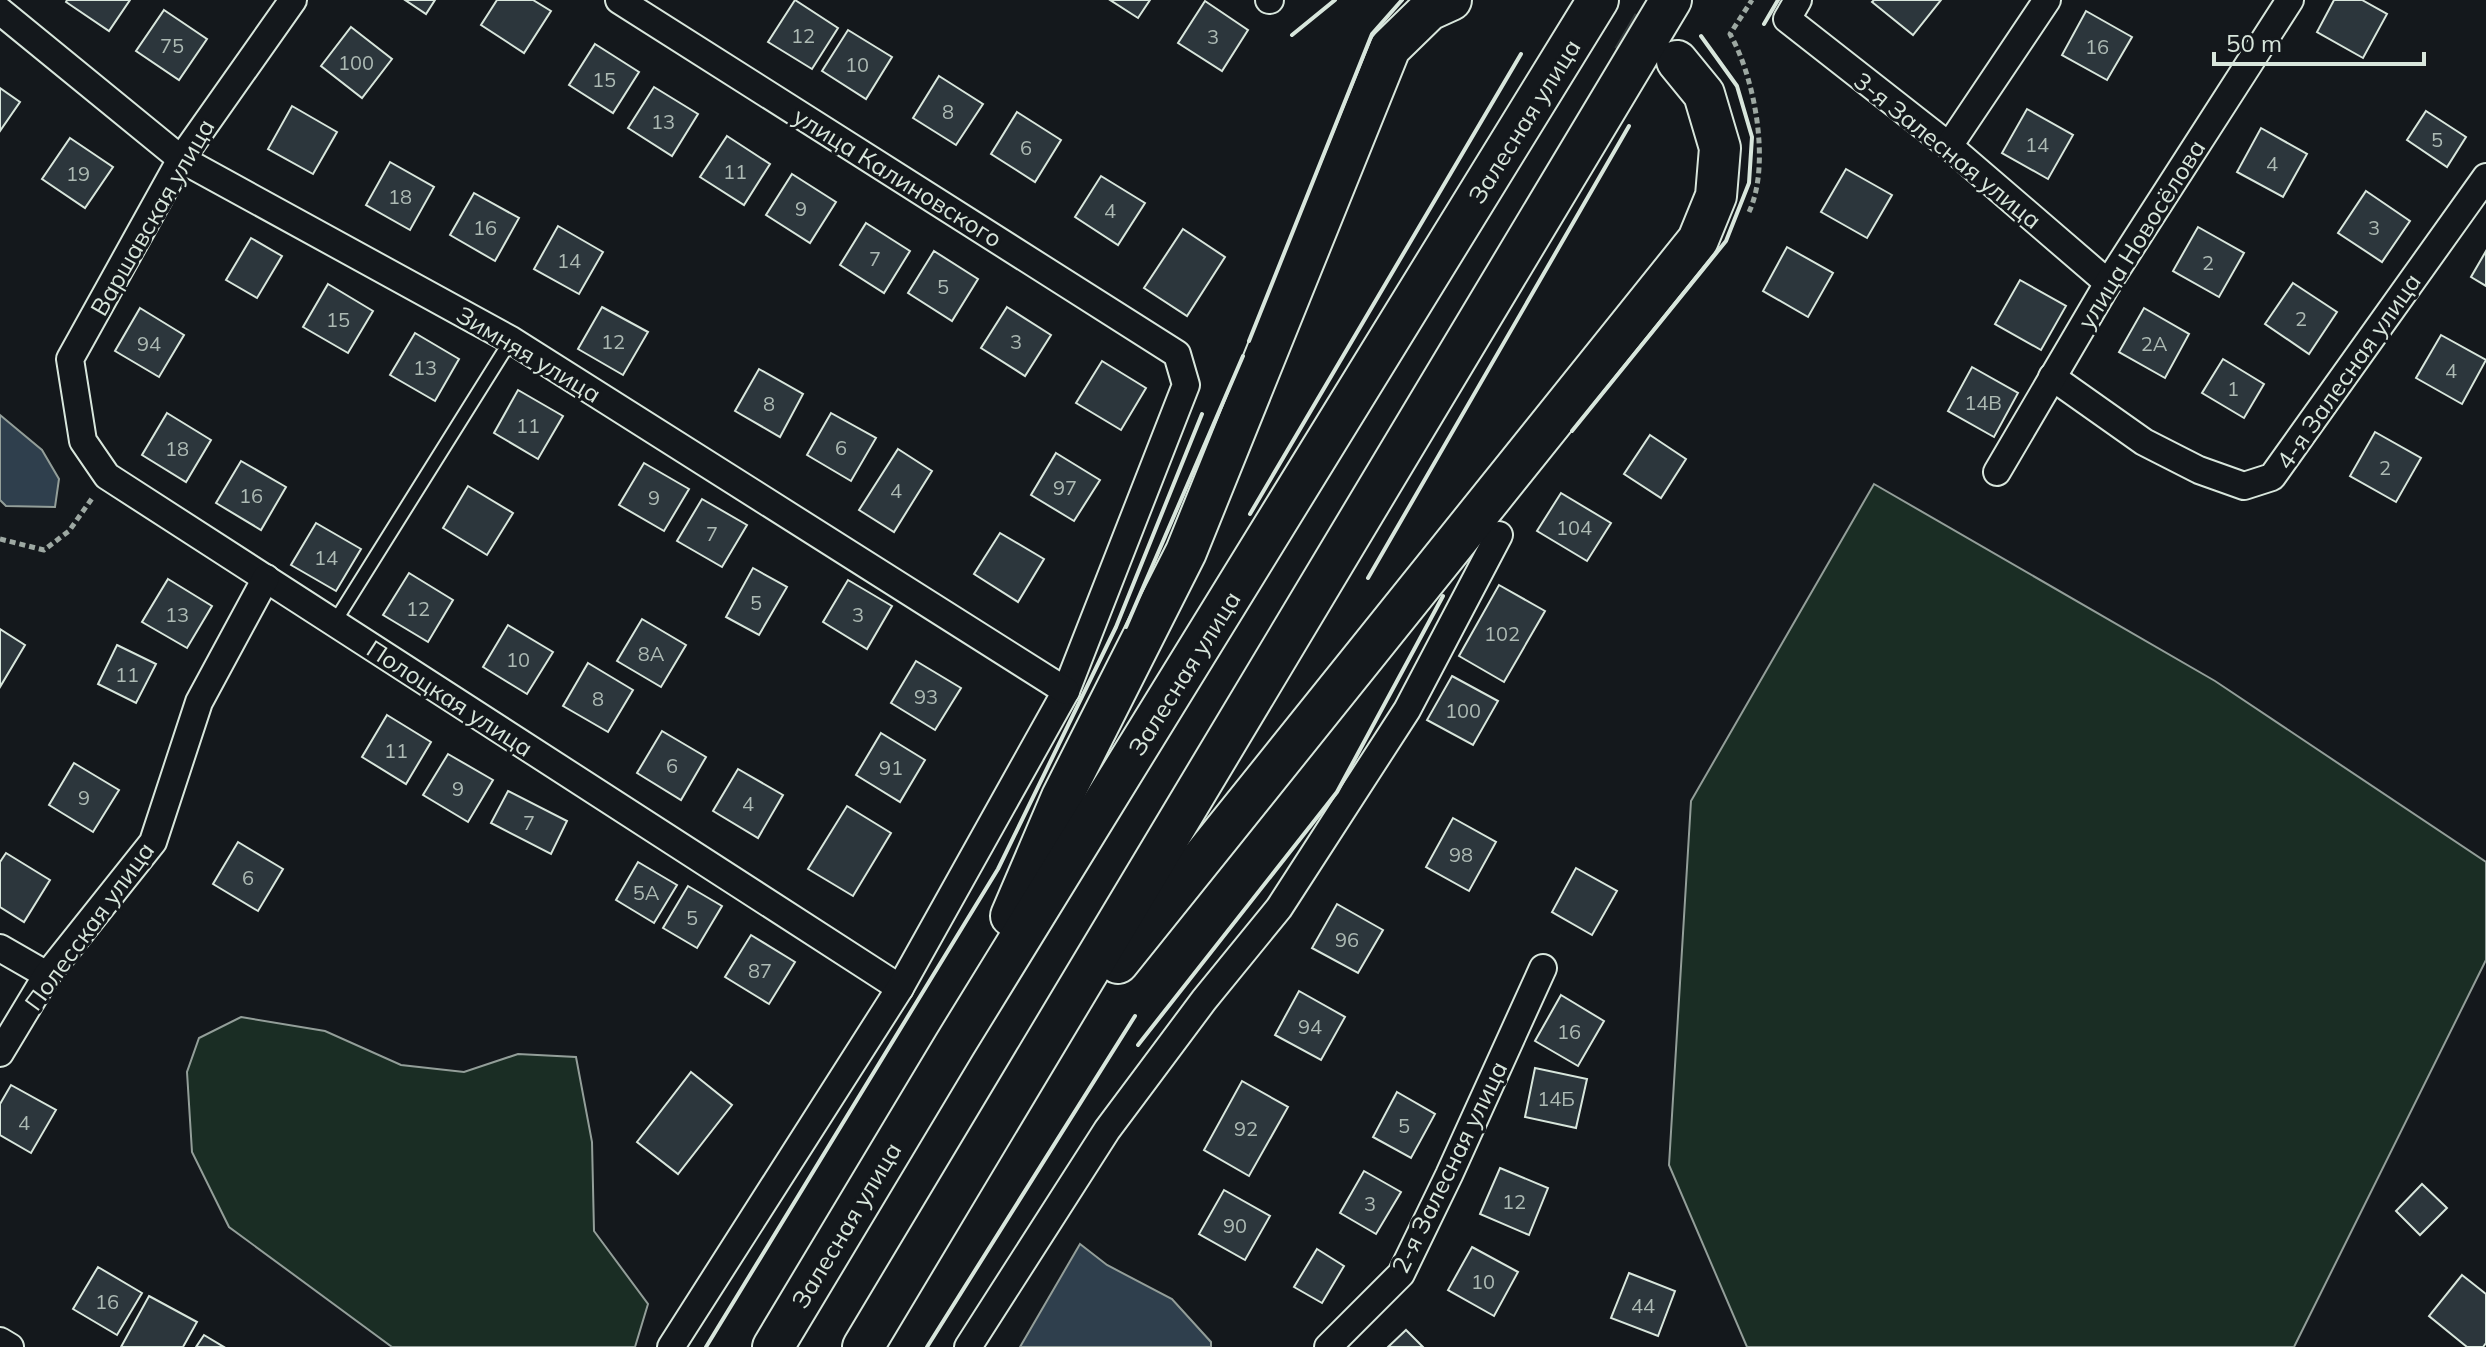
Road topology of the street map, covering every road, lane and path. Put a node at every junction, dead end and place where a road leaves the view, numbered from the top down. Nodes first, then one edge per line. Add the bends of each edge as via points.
1 (293, 0) edge
2 (619, 0) edge
3 (1451, 0) edge
4 (1598, 0) edge
5 (1671, 0) edge
6 (2047, 0) edge
7 (2290, 0) edge
8 (1792, 10) edge
9 (0, 11) edge
10 (1677, 61) tunnel mouth
11 (1949, 146) junction
12 (181, 159) junction
13 (2486, 177) edge
14 (2108, 283) junction
15 (511, 340) junction
16 (70, 359) joint
17 (2052, 377) junction
18 (1997, 472) dead end
19 (107, 476) junction
20 (1499, 535) dead end
21 (0, 539) edge
22 (266, 578) junction
23 (334, 623) junction
24 (1066, 691) junction
25 (0, 948) edge
26 (1543, 968) dead end
27 (47, 975) junction
28 (900, 988) junction
29 (955, 1044) junction
30 (0, 1053) edge
31 (1025, 1079) junction
32 (0, 1341) edge
33 (10, 1347) edge
34 (671, 1347) edge
35 (773, 1347) edge
36 (863, 1347) edge
37 (968, 1347) edge
38 (1328, 1347) edge

1 - 12 street, Варшавская улица
2 - 24 street, улица Калиновского via 1177,354 1186,385
3 - 29 main road via 1429,10 1390,48 1186,552 1062,797
4 - 29 main road, Залесная улица
5 - 31 main road
6 - 11 street
7 - 14 street, улица Новосёлова
8 - 11 street, 3-я Залесная улица
9 - 12 street, Зимняя улица
10 - 31 main road via 1704,94 1720,148 1716,196 1698,240
11 - 14 street, 3-я Залесная улица
12 - 15 street, Зимняя улица
12 - 16 street, Варшавская улица
13 - 17 street, 4-я Залесная улица via 2272,477 2244,486 2199,470 2144,442
14 - 17 street, улица Новосёлова
15 - 23 lane
15 - 24 street, Зимняя улица
16 - 19 street, Полоцкая улица via 83,441
17 - 18 street, улица Новосёлова
19 - 21 path via 69,531 44,550
19 - 22 street, Полоцкая улица
20 - 37 street via 1407,710 1287,895 1107,1130
22 - 23 street, Полоцкая улица
22 - 27 street, Полесская улица via 199,702 153,842
23 - 28 street, Полоцкая улица
24 - 28 street
25 - 27 street
26 - 38 street, 2-я Залесная улица via 1401,1274
27 - 30 street, Полесская улица
28 - 34 street
29 - 35 main road, Залесная улица
31 - 36 main road
32 - 33 street

